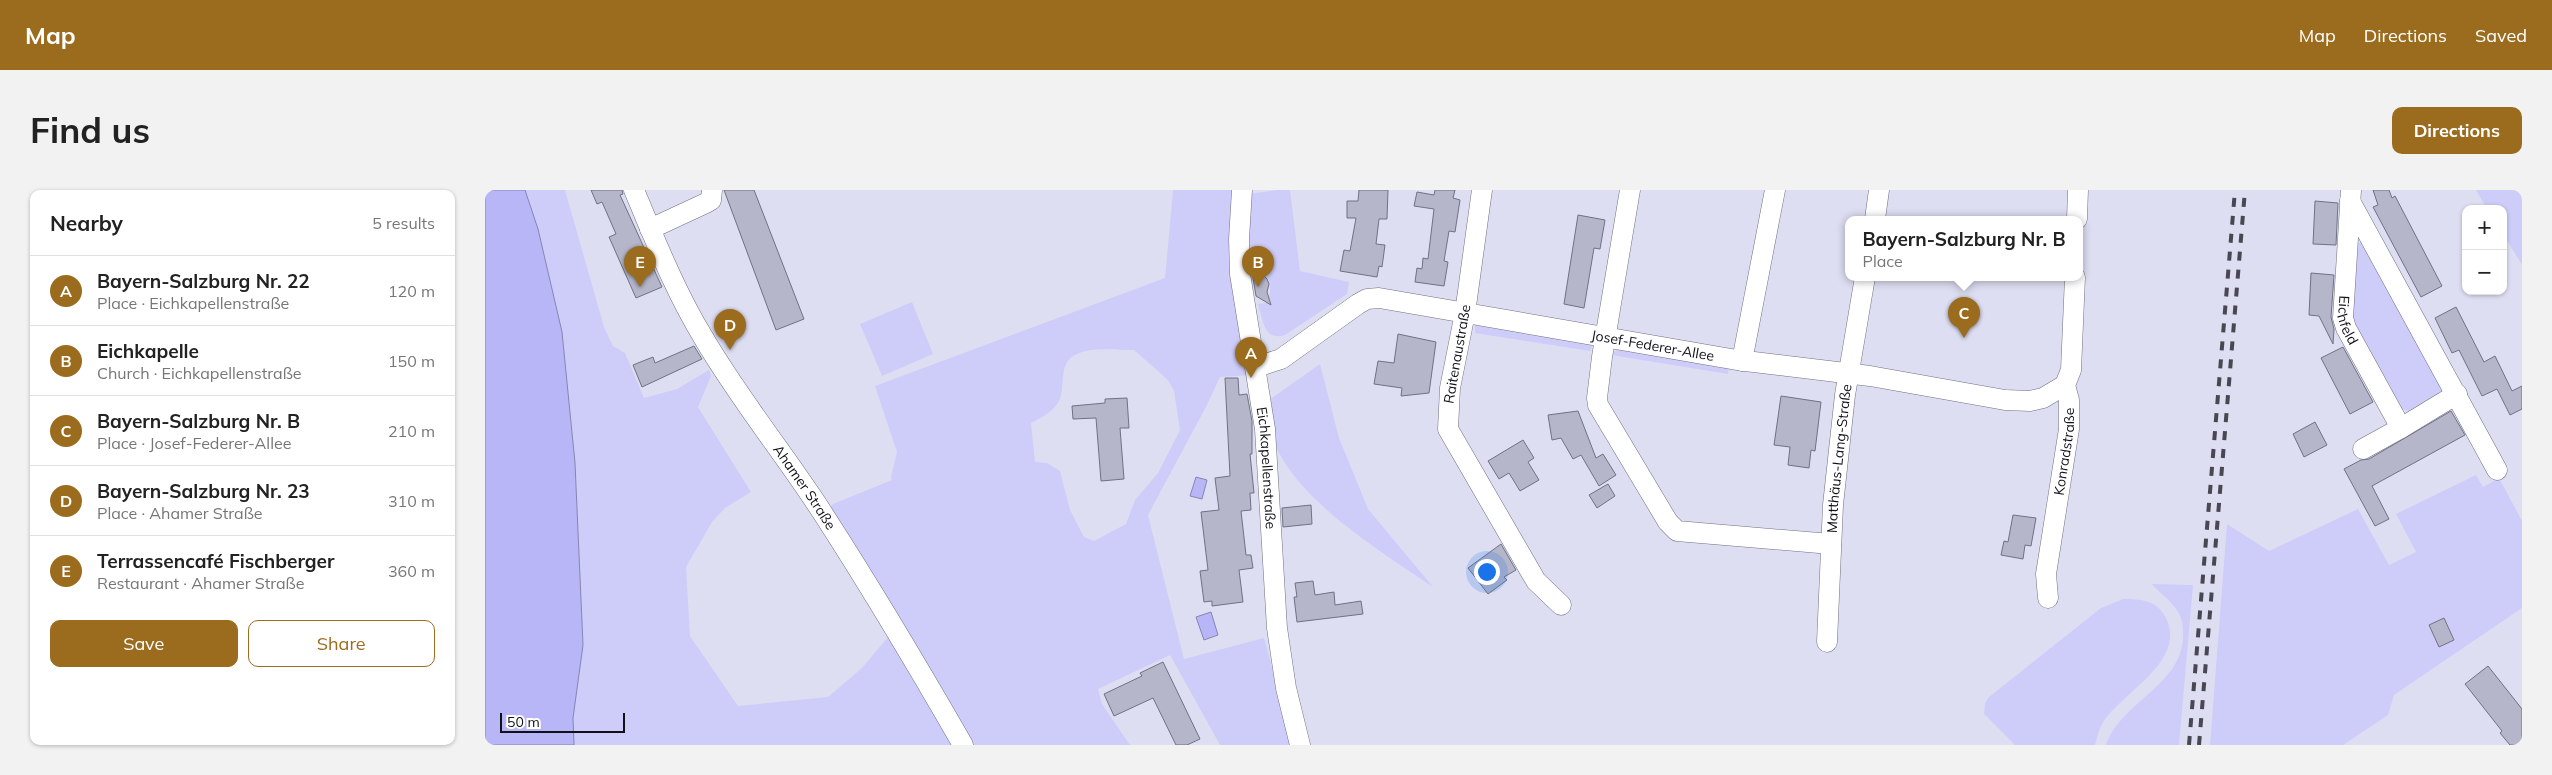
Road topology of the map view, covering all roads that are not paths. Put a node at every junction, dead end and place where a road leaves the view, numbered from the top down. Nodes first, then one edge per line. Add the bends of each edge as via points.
1 (634, 190) edge
2 (712, 190) edge
3 (1242, 190) edge
4 (1482, 190) edge
5 (1630, 190) edge
6 (1775, 190) edge
7 (1879, 190) edge
8 (2078, 190) edge
9 (2351, 195) edge
10 (1875, 216) edge
11 (2077, 216) edge
12 (650, 229) junction
13 (1864, 281) edge
14 (2075, 281) edge
15 (1465, 313) junction
16 (1605, 339) junction
17 (1742, 361) junction
18 (1257, 367) junction
19 (1849, 374) junction
20 (2065, 385) junction
21 (2457, 394) junction
22 (2401, 428) junction
23 (2363, 449) dead end
24 (2497, 470) dead end
25 (1831, 544) junction
26 (2048, 598) dead end
27 (1561, 605) dead end
28 (1827, 642) dead end
29 (963, 745) edge
30 (1300, 745) edge

1 - 12 street, Ahamer Straße
2 - 12 street via 711,200
3 - 18 street, Eichkapellenstraße via 1240,274
4 - 15 street, Raitenaustraße
5 - 16 street
6 - 17 street
7 - 10 street
8 - 11 street
9 - 21 street, Eichfeld
9 - 22 street, Eichfeld via 2343,318
12 - 29 street, Ahamer Straße via 702,336 829,523 899,633
13 - 19 street, Matthäus-Lang-Straße
14 - 20 street, Konradstraße via 2071,370
15 - 16 street, Josef-Federer-Allee
15 - 18 street, Josef-Federer-Allee via 1379,298 1367,299 1281,359
15 - 27 street, Raitenaustraße via 1449,388 1448,428 1536,581
16 - 17 street, Josef-Federer-Allee
16 - 25 street via 1598,405 1668,522 1677,531
17 - 19 street, Josef-Federer-Allee
18 - 30 street, Eichkapellenstraße via 1266,446 1277,628 1286,688
19 - 20 street, Josef-Federer-Allee via 2005,400 2043,398
19 - 25 street, Matthäus-Lang-Straße
20 - 26 street, Konradstraße via 2069,400 2069,428 2046,574
21 - 22 street
21 - 24 street, Eichfeld
22 - 23 street
25 - 28 street, Matthäus-Lang-Straße

